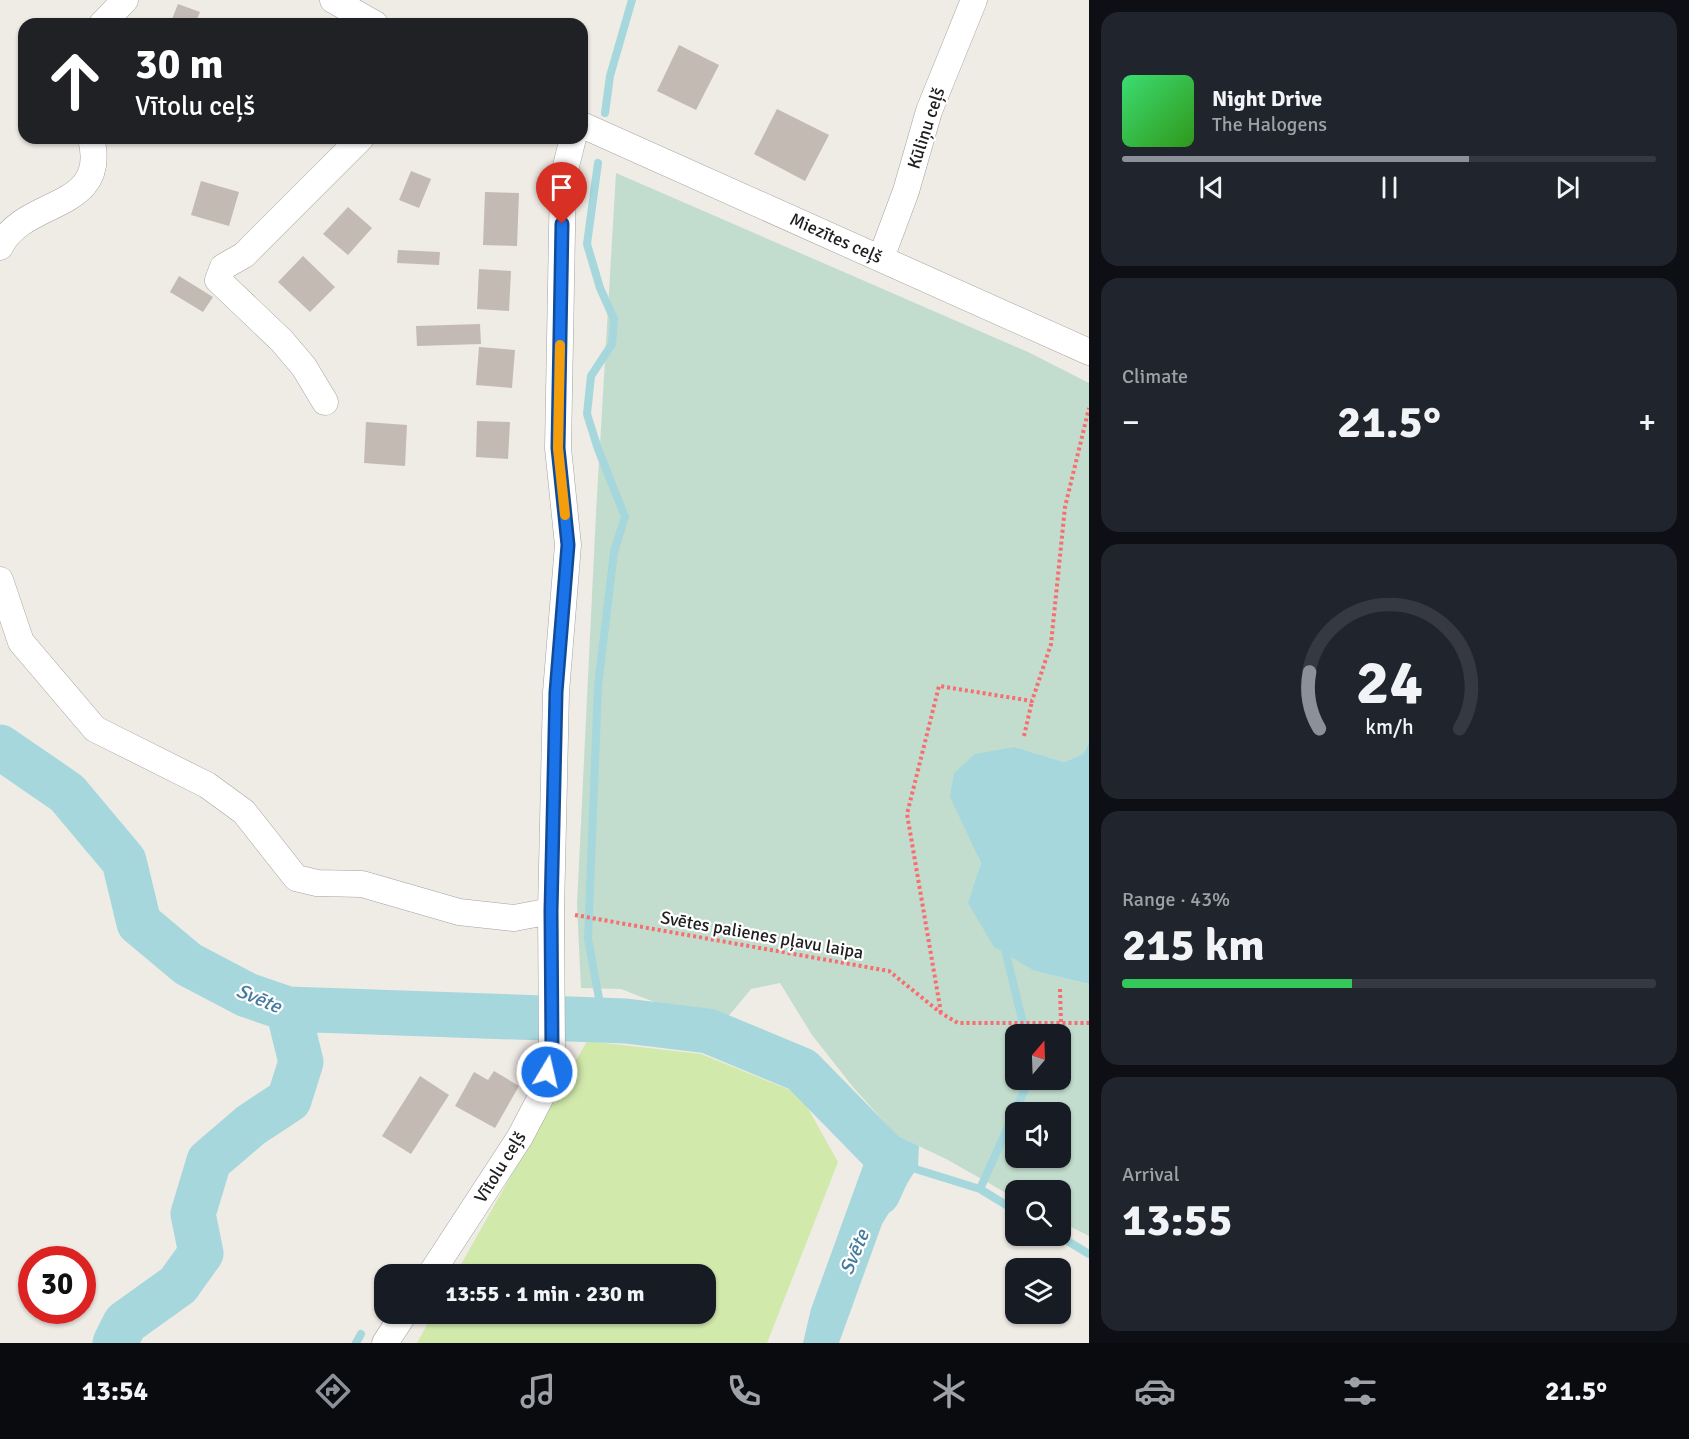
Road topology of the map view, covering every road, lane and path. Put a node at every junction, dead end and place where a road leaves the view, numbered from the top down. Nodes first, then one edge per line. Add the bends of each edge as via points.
1 (125, 0) edge
2 (333, 0) edge
3 (974, 0) edge
4 (108, 18) edge
5 (364, 18) edge
6 (588, 128) edge
7 (92, 144) edge
8 (355, 144) edge
9 (572, 144) edge
10 (0, 248) edge
11 (881, 258) junction
12 (1089, 352) edge
13 (325, 402) dead end
14 (1089, 408) edge
15 (0, 580) edge
16 (1032, 701) junction
17 (1024, 736) dead end
18 (557, 912) junction
19 (1060, 989) dead end
20 (941, 1013) junction
21 (1061, 1023) junction
22 (1089, 1023) edge
23 (437, 1264) edge
24 (397, 1324) edge
25 (385, 1343) edge

1 - 4 street
2 - 5 street
3 - 11 street, Kūliņu ceļš via 928,111 906,191
6 - 11 street, Miezītes ceļš
7 - 10 street via 95,156 91,174 77,193 23,221
8 - 13 street via 244,255 223,267 218,280 282,341 304,367
9 - 18 street via 563,178 558,448 568,545 556,692
11 - 12 street, Miezītes ceļš
14 - 16 path via 1065,507 1051,644
15 - 18 street via 21,642 95,729 207,785 244,812 296,878 317,883 362,884 459,912 514,918
16 - 17 path
16 - 20 path via 939,686 907,814
18 - 20 path, Svētes palienes pļavu laipa via 889,970
18 - 23 street, Vītolu ceļš via 551,978 552,1050 542,1095 520,1137
19 - 21 path
20 - 21 path, Svētes palienes pļavu laipa via 958,1023
21 - 22 path, Svētes palienes pļavu laipa
24 - 25 street

